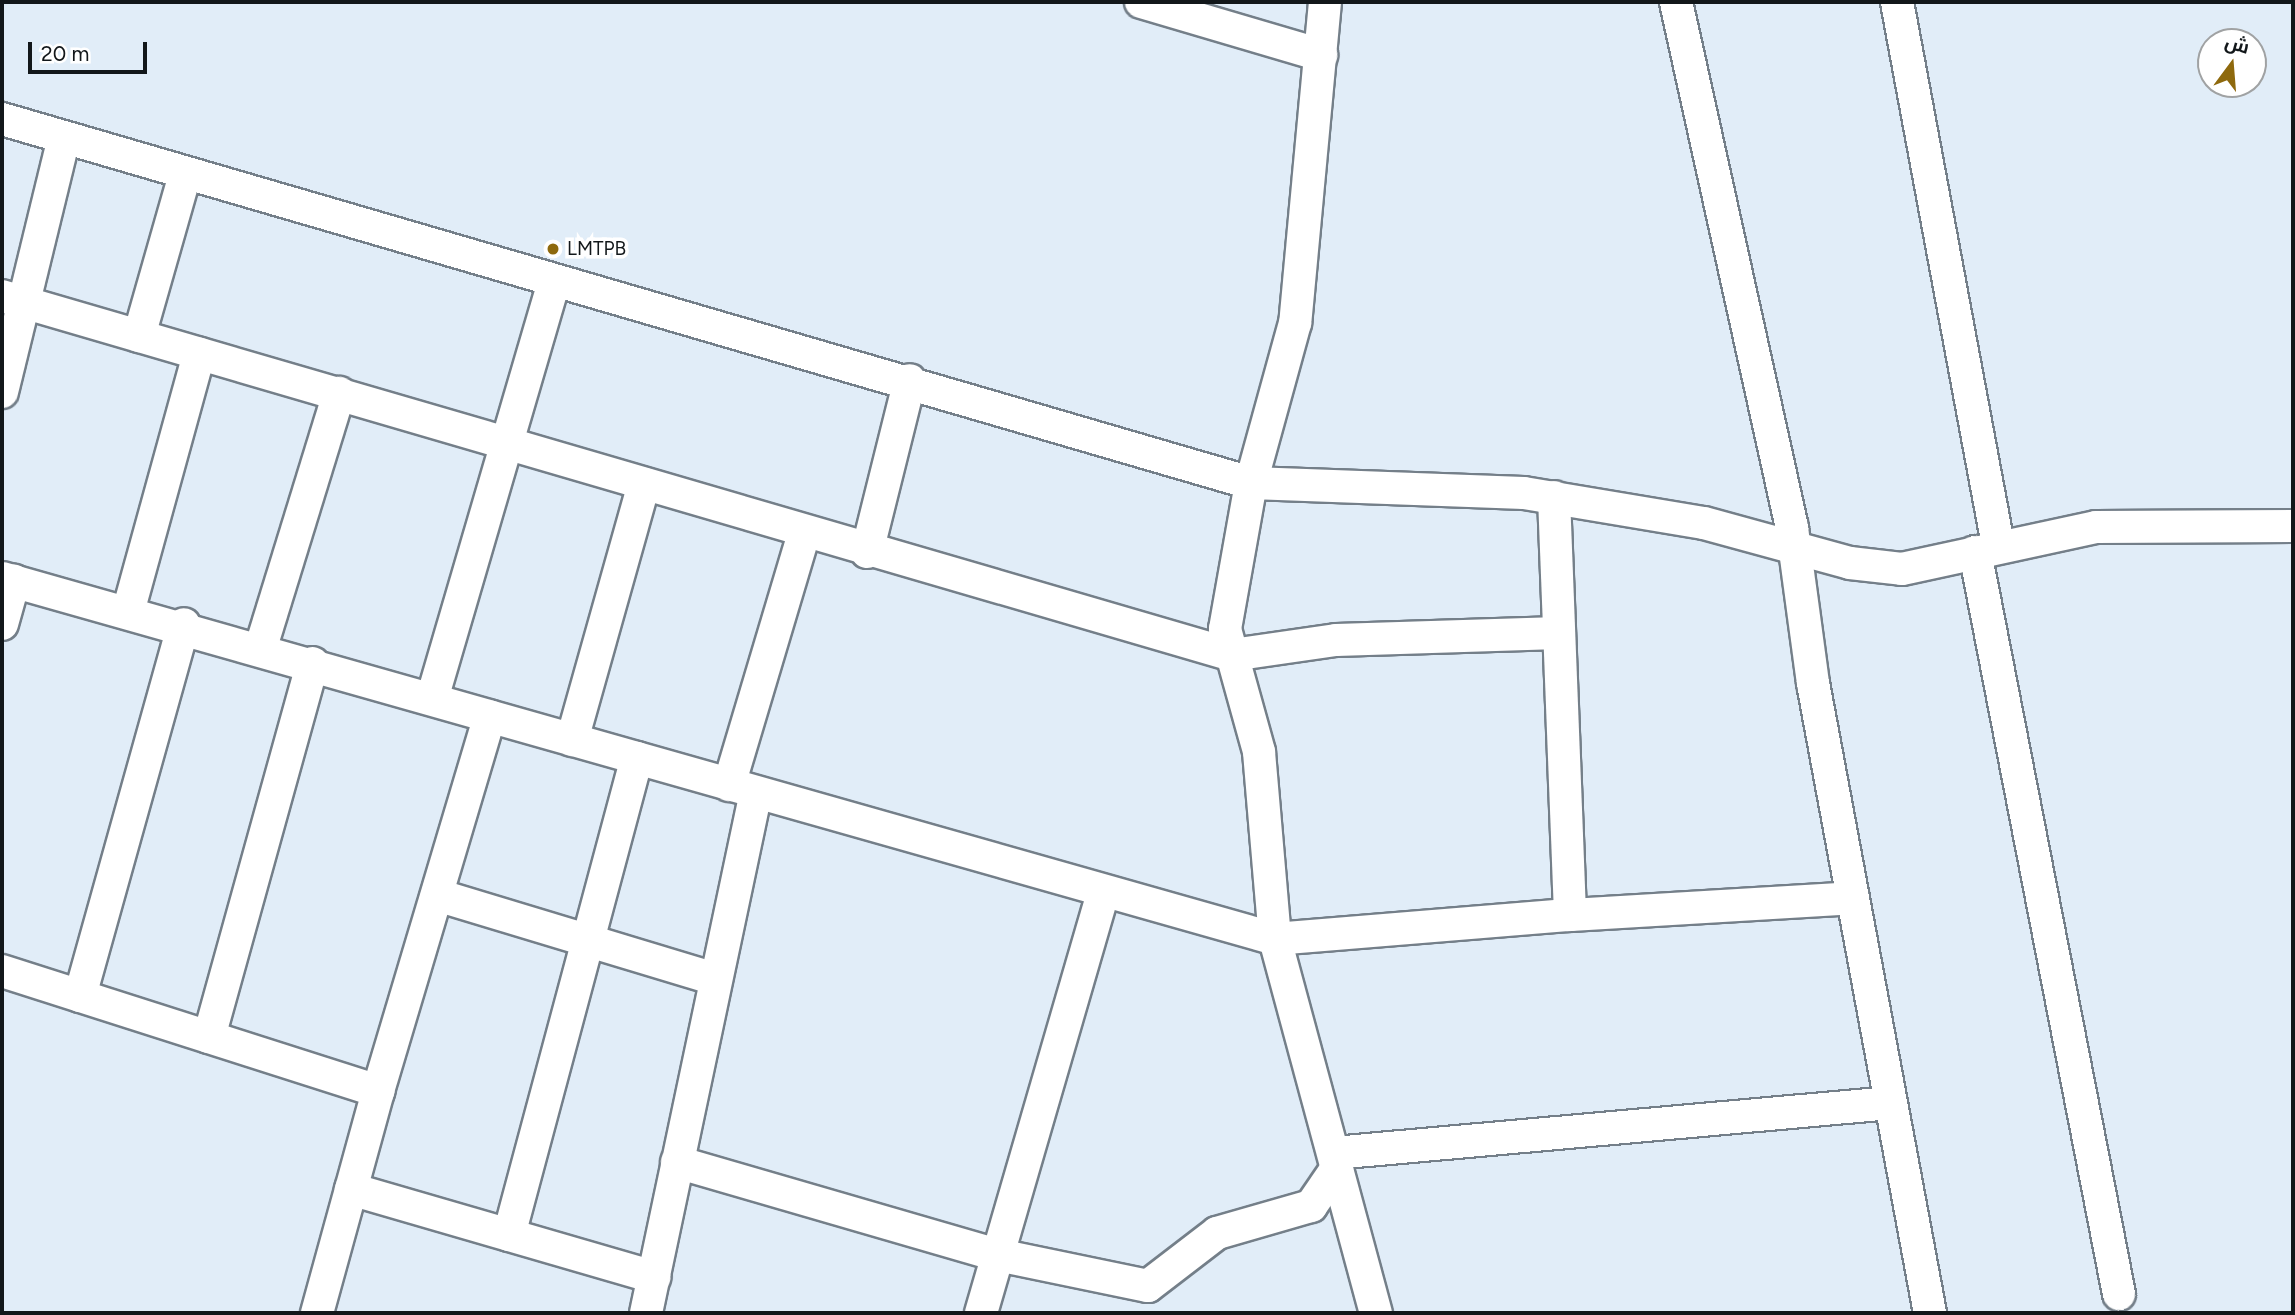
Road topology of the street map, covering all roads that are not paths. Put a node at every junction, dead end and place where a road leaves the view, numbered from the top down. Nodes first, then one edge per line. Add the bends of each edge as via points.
1 (1141, 2) edge
2 (1325, 2) edge
3 (1676, 2) edge
4 (1897, 2) edge
5 (1321, 55) junction
6 (2, 119) edge
7 (64, 138) junction
8 (185, 174) junction
9 (554, 281) junction
10 (13, 300) edge
11 (139, 336) junction
12 (199, 354) junction
13 (910, 380) junction
14 (2, 392) edge
15 (339, 393) junction
16 (507, 441) junction
17 (1251, 483) junction
18 (643, 484) junction
19 (1553, 498) junction
20 (2293, 526) edge
21 (804, 534) junction
22 (1794, 546) junction
23 (1987, 549) junction
24 (867, 552) junction
25 (8, 579) edge
26 (128, 612) junction
27 (2, 624) edge
28 (184, 624) junction
29 (1559, 633) junction
30 (261, 647) junction
31 (1231, 654) junction
32 (313, 663) junction
33 (432, 699) junction
34 (490, 716) junction
35 (572, 740) junction
36 (637, 758) junction
37 (743, 789) junction
38 (1103, 892) junction
39 (437, 895) junction
40 (1852, 898) junction
41 (1570, 915) junction
42 (1275, 939) junction
43 (585, 940) junction
44 (2, 971) edge
45 (716, 979) junction
46 (80, 996) junction
47 (209, 1037) junction
48 (378, 1091) junction
49 (1891, 1103) junction
50 (1336, 1160) junction
51 (677, 1162) junction
52 (351, 1189) junction
53 (509, 1235) junction
54 (998, 1255) junction
55 (654, 1277) junction
56 (2119, 1294) dead end
57 (317, 1313) edge
58 (646, 1313) edge
59 (981, 1313) edge
60 (1376, 1313) edge
61 (1930, 1313) edge

1 - 5 street
2 - 5 street
3 - 22 street
4 - 23 street
5 - 17 street via 1295,323
6 - 7 street
7 - 8 street
7 - 10 street
8 - 9 street
8 - 11 street
9 - 13 street
9 - 16 street
10 - 11 street
10 - 14 street
11 - 12 street
12 - 15 street
12 - 26 street
13 - 17 street
13 - 24 street
15 - 16 street
15 - 30 street
16 - 18 street
16 - 33 street
17 - 19 street
17 - 31 street via 1230,575 1225,629
18 - 21 street
18 - 35 street
19 - 22 street
19 - 29 street
20 - 23 street via 2096,527
21 - 24 street
21 - 37 street
22 - 23 street via 1850,563 1902,569
22 - 40 street
23 - 56 street
24 - 31 street
25 - 26 street
25 - 27 street
26 - 28 street
28 - 30 street
28 - 46 street
29 - 31 street via 1336,640
29 - 41 street
30 - 32 street
31 - 42 street via 1259,751
32 - 33 street
32 - 47 street
33 - 34 street
34 - 35 street
34 - 39 street
35 - 36 street
36 - 37 street
36 - 43 street
37 - 38 street
37 - 45 street
38 - 42 street
38 - 54 street
39 - 43 street
39 - 48 street
40 - 41 street
40 - 49 street
41 - 42 street
42 - 50 street
43 - 45 street
43 - 53 street
44 - 46 street
45 - 51 street
46 - 47 street
47 - 48 street
48 - 52 street
49 - 50 street
49 - 61 street
50 - 54 street via 1311,1206 1217,1234 1148,1286
50 - 60 street
51 - 54 street
51 - 55 street
52 - 53 street
52 - 57 street
53 - 55 street
54 - 59 street
55 - 58 street

